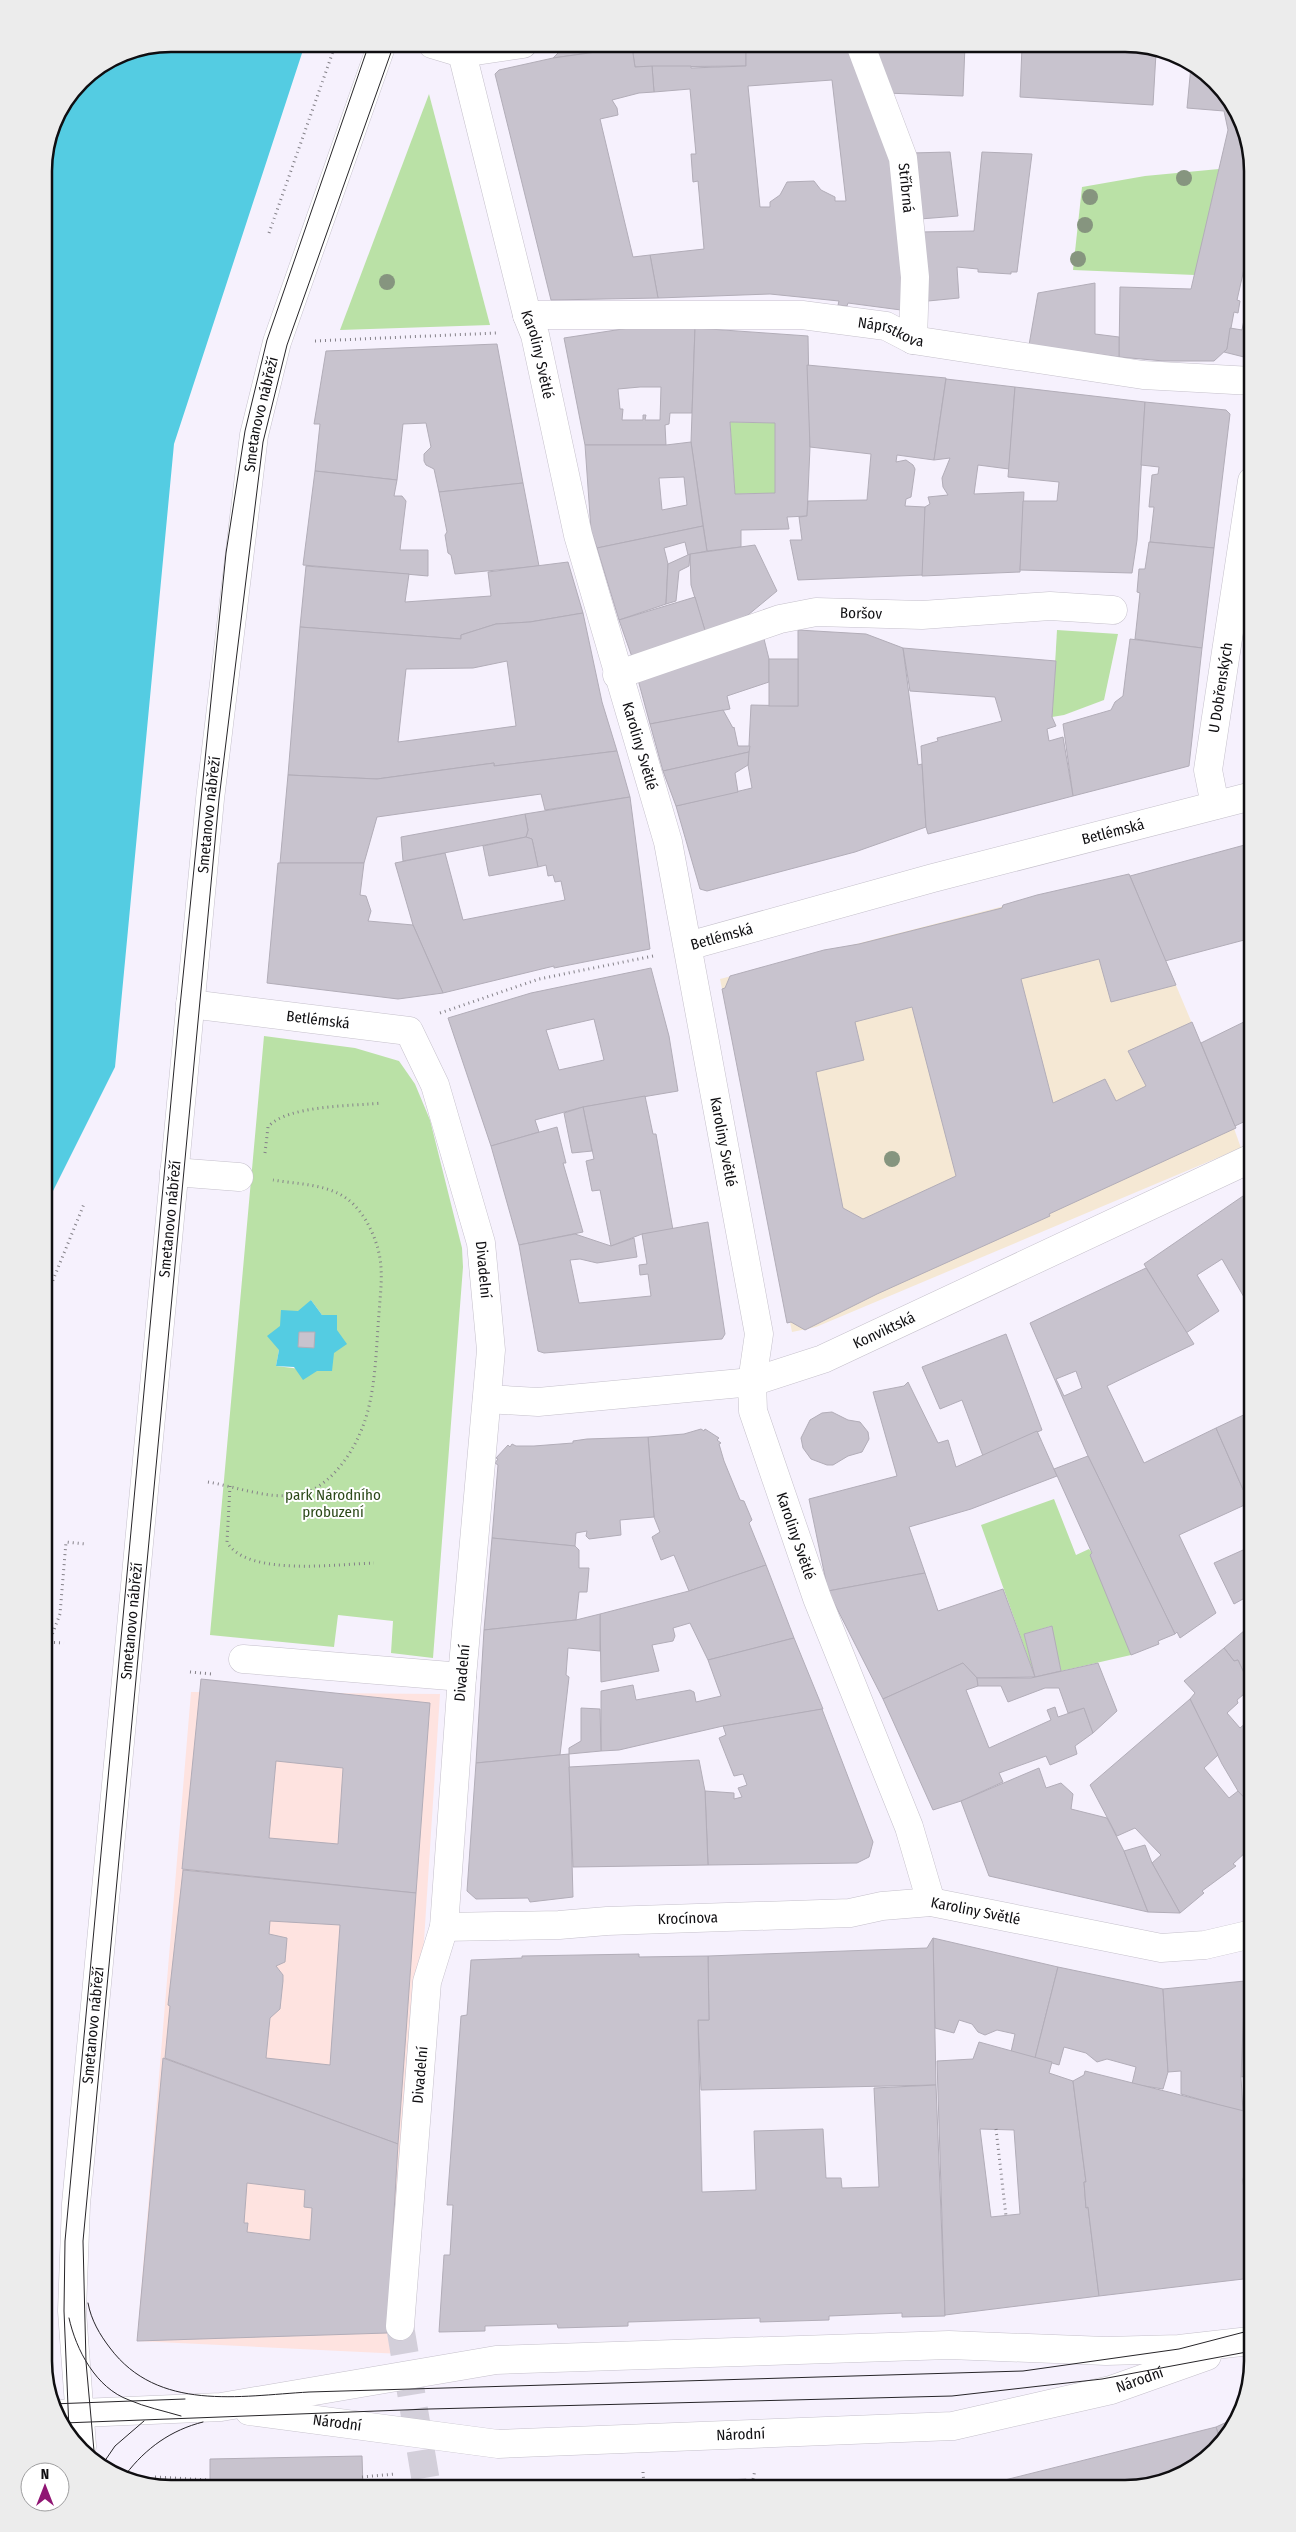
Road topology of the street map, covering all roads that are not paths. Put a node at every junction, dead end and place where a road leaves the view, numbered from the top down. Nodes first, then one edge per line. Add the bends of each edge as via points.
1 (379, 52) edge
2 (457, 52) edge
3 (472, 52) edge
4 (863, 53) edge
5 (462, 54) junction
6 (527, 314) junction
7 (912, 340) junction
8 (1244, 381) edge
9 (1244, 533) edge
10 (1113, 610) dead end
11 (617, 675) junction
12 (1244, 798) edge
13 (1215, 805) junction
14 (688, 946) junction
15 (190, 1004) junction
16 (409, 1031) joint
17 (1244, 1162) edge
18 (174, 1172) junction
19 (251, 1178) road end
20 (752, 1382) junction
21 (488, 1399) junction
22 (243, 1659) dead end
23 (462, 1677) junction
24 (931, 1902) junction
25 (444, 1928) junction
26 (1244, 1936) edge
27 (400, 2326) tunnel mouth
28 (1244, 2342) edge
29 (1244, 2343) edge
30 (221, 2407) junction
31 (68, 2414) edge
32 (75, 2430) edge

1 - 15 street, Smetanovo nábřeží via 277,342 254,434 210,799
2 - 5 street
3 - 5 street
4 - 7 street, Stříbrná via 903,158 915,277
5 - 6 street, Karoliny Světlé
6 - 7 street, Náprstkova via 802,314 886,326
6 - 11 street, Karoliny Světlé via 535,335 578,535
7 - 8 street, Náprstkova via 1143,375
9 - 13 street, U Dobřenských via 1208,770
10 - 11 street, Boršov via 1050,606 922,615 816,612 780,619
11 - 14 street, Karoliny Světlé via 668,842
12 - 13 street, Betlémská
13 - 14 street, Betlémská
14 - 20 street, Karoliny Světlé via 759,1334
15 - 16 street, Betlémská
15 - 18 street, Smetanovo nábřeží
16 - 21 street, Divadelní via 435,1085 481,1243 490,1350
17 - 20 street, Konviktská via 823,1359
18 - 19 street
18 - 31 street, Smetanovo nábřeží via 76,2204
20 - 21 street, Konviktská via 538,1402
20 - 24 street, Karoliny Světlé via 753,1411 814,1589 908,1827
21 - 23 street, Divadelní
22 - 23 street
23 - 25 street, Divadelní
24 - 25 street, Krocínova via 882,1906 850,1913
24 - 26 street, Karoliny Světlé via 1161,1948
25 - 27 street, Divadelní via 427,1982
28 - 30 street, Národní via 1179,2350 1106,2351 949,2345 496,2360
29 - 30 street, Národní via 1111,2390 953,2426 498,2444
30 - 31 street, Národní
31 - 32 street, Smetanovo nábřeží

